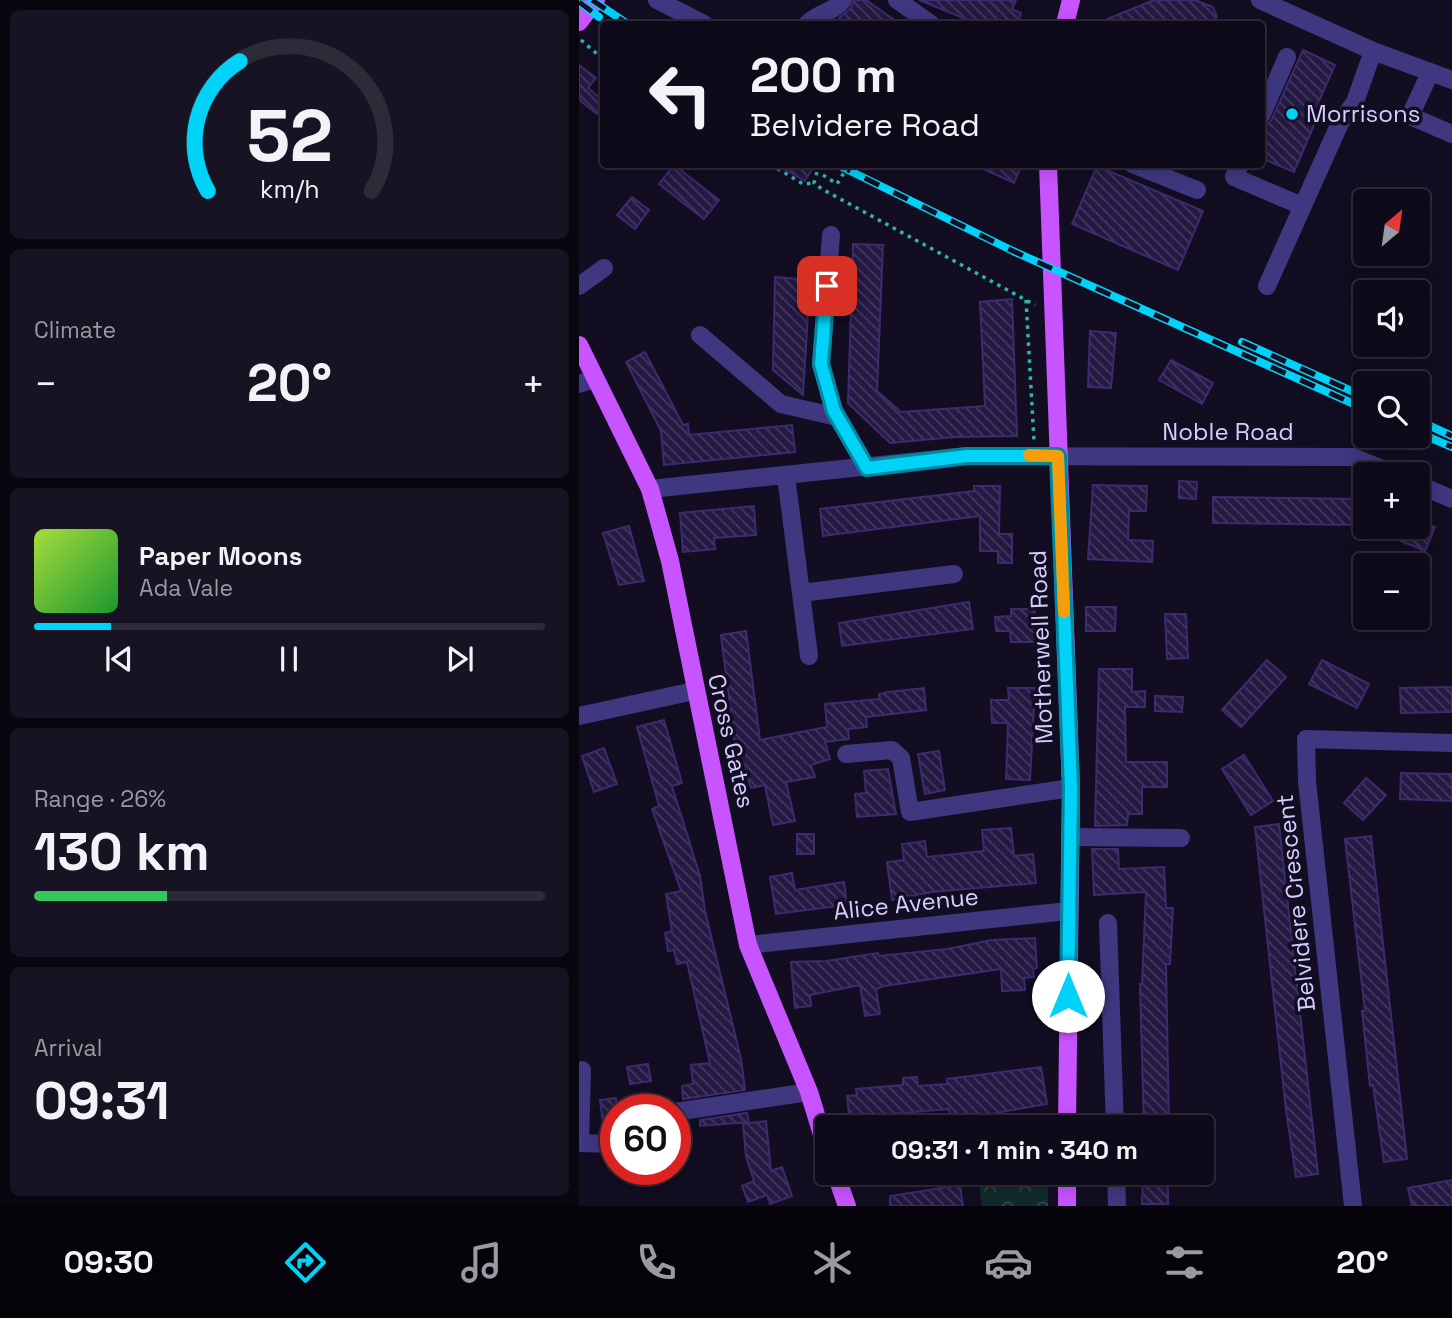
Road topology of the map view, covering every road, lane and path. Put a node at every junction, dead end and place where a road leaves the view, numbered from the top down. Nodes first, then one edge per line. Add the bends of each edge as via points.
1 (596, 0) edge
2 (657, 0) edge
3 (843, 0) edge
4 (897, 0) edge
5 (1071, 0) edge
6 (1260, 0) edge
7 (1299, 8) edge
8 (698, 21) edge
9 (810, 21) edge
10 (927, 21) edge
11 (1066, 21) edge
12 (579, 22) edge
13 (579, 38) edge
14 (1373, 51) junction
15 (600, 56) edge
16 (1287, 57) dead end
17 (1431, 73) junction
18 (1452, 80) edge
19 (1265, 107) edge
20 (1452, 134) edge
21 (777, 168) edge
22 (846, 168) edge
23 (1047, 168) edge
24 (1142, 168) edge
25 (1238, 168) edge
26 (816, 172) dead end
27 (823, 175) dead end
28 (814, 183) junction
29 (1197, 190) dead end
30 (1302, 206) junction
31 (831, 235) dead end
32 (603, 268) dead end
33 (579, 286) edge
34 (1267, 286) dead end
35 (1026, 300) junction
36 (1052, 314) junction
37 (700, 335) dead end
38 (579, 345) edge
39 (587, 382) edge
40 (837, 416) junction
41 (1035, 455) junction
42 (1058, 456) junction
43 (1365, 462) edge
44 (867, 468) junction
45 (786, 476) junction
46 (650, 489) junction
47 (1430, 490) edge
48 (1452, 499) edge
49 (954, 574) dead end
50 (801, 593) junction
51 (809, 656) dead end
52 (694, 691) junction
53 (579, 716) edge
54 (1452, 743) edge
55 (846, 754) dead end
56 (1071, 788) junction
57 (1070, 837) junction
58 (1181, 838) dead end
59 (1068, 911) junction
60 (1108, 923) dead end
61 (748, 945) junction
62 (582, 1070) dead end
63 (809, 1093) junction
64 (691, 1110) edge
65 (816, 1115) edge
66 (1065, 1115) edge
67 (1115, 1115) edge
68 (579, 1143) edge
69 (600, 1144) edge
70 (840, 1185) edge
71 (1067, 1185) edge
72 (1116, 1185) edge
73 (847, 1206) edge
74 (1067, 1206) edge
75 (1117, 1206) edge
76 (1353, 1206) edge

1 - 12 main road
2 - 8 street
3 - 9 street
4 - 10 street
5 - 11 main road
6 - 7 street
7 - 14 street
13 - 15 path
14 - 17 street
14 - 30 street via 1355,102
16 - 19 street
17 - 18 street
17 - 20 street via 1410,116
21 - 28 path via 803,184
22 - 27 path via 837,184
23 - 36 main road, Motherwell Road
24 - 29 street
25 - 30 street via 1234,177
26 - 28 path
28 - 35 path
30 - 34 street
31 - 40 street via 821,364
32 - 33 street
35 - 36 path
35 - 41 path
36 - 42 main road, Motherwell Road
37 - 40 street via 781,404
38 - 39 main road, Cross Gates
39 - 46 main road, Cross Gates
40 - 44 street
41 - 42 street, Noble Road
41 - 44 street, Noble Road via 967,456
42 - 43 street, Noble Road via 1353,457
42 - 56 main road, Motherwell Road
44 - 45 street, Noble Road
45 - 46 street, Noble Road
45 - 50 street
46 - 52 main road, Cross Gates via 670,561
47 - 48 street
49 - 50 street
50 - 51 street
52 - 53 street
52 - 61 main road, Cross Gates
54 - 76 street, Belvidere Crescent via 1306,739
55 - 56 street via 892,750 901,758 910,813
56 - 57 main road, Motherwell Road
57 - 58 street
57 - 59 main road, Motherwell Road
59 - 61 street, Alice Avenue
59 - 66 main road, Motherwell Road
60 - 67 street
61 - 63 main road, Cross Gates
62 - 68 street
63 - 64 street
63 - 65 main road, Cross Gates
68 - 69 street
70 - 73 main road
71 - 74 main road
72 - 75 street

